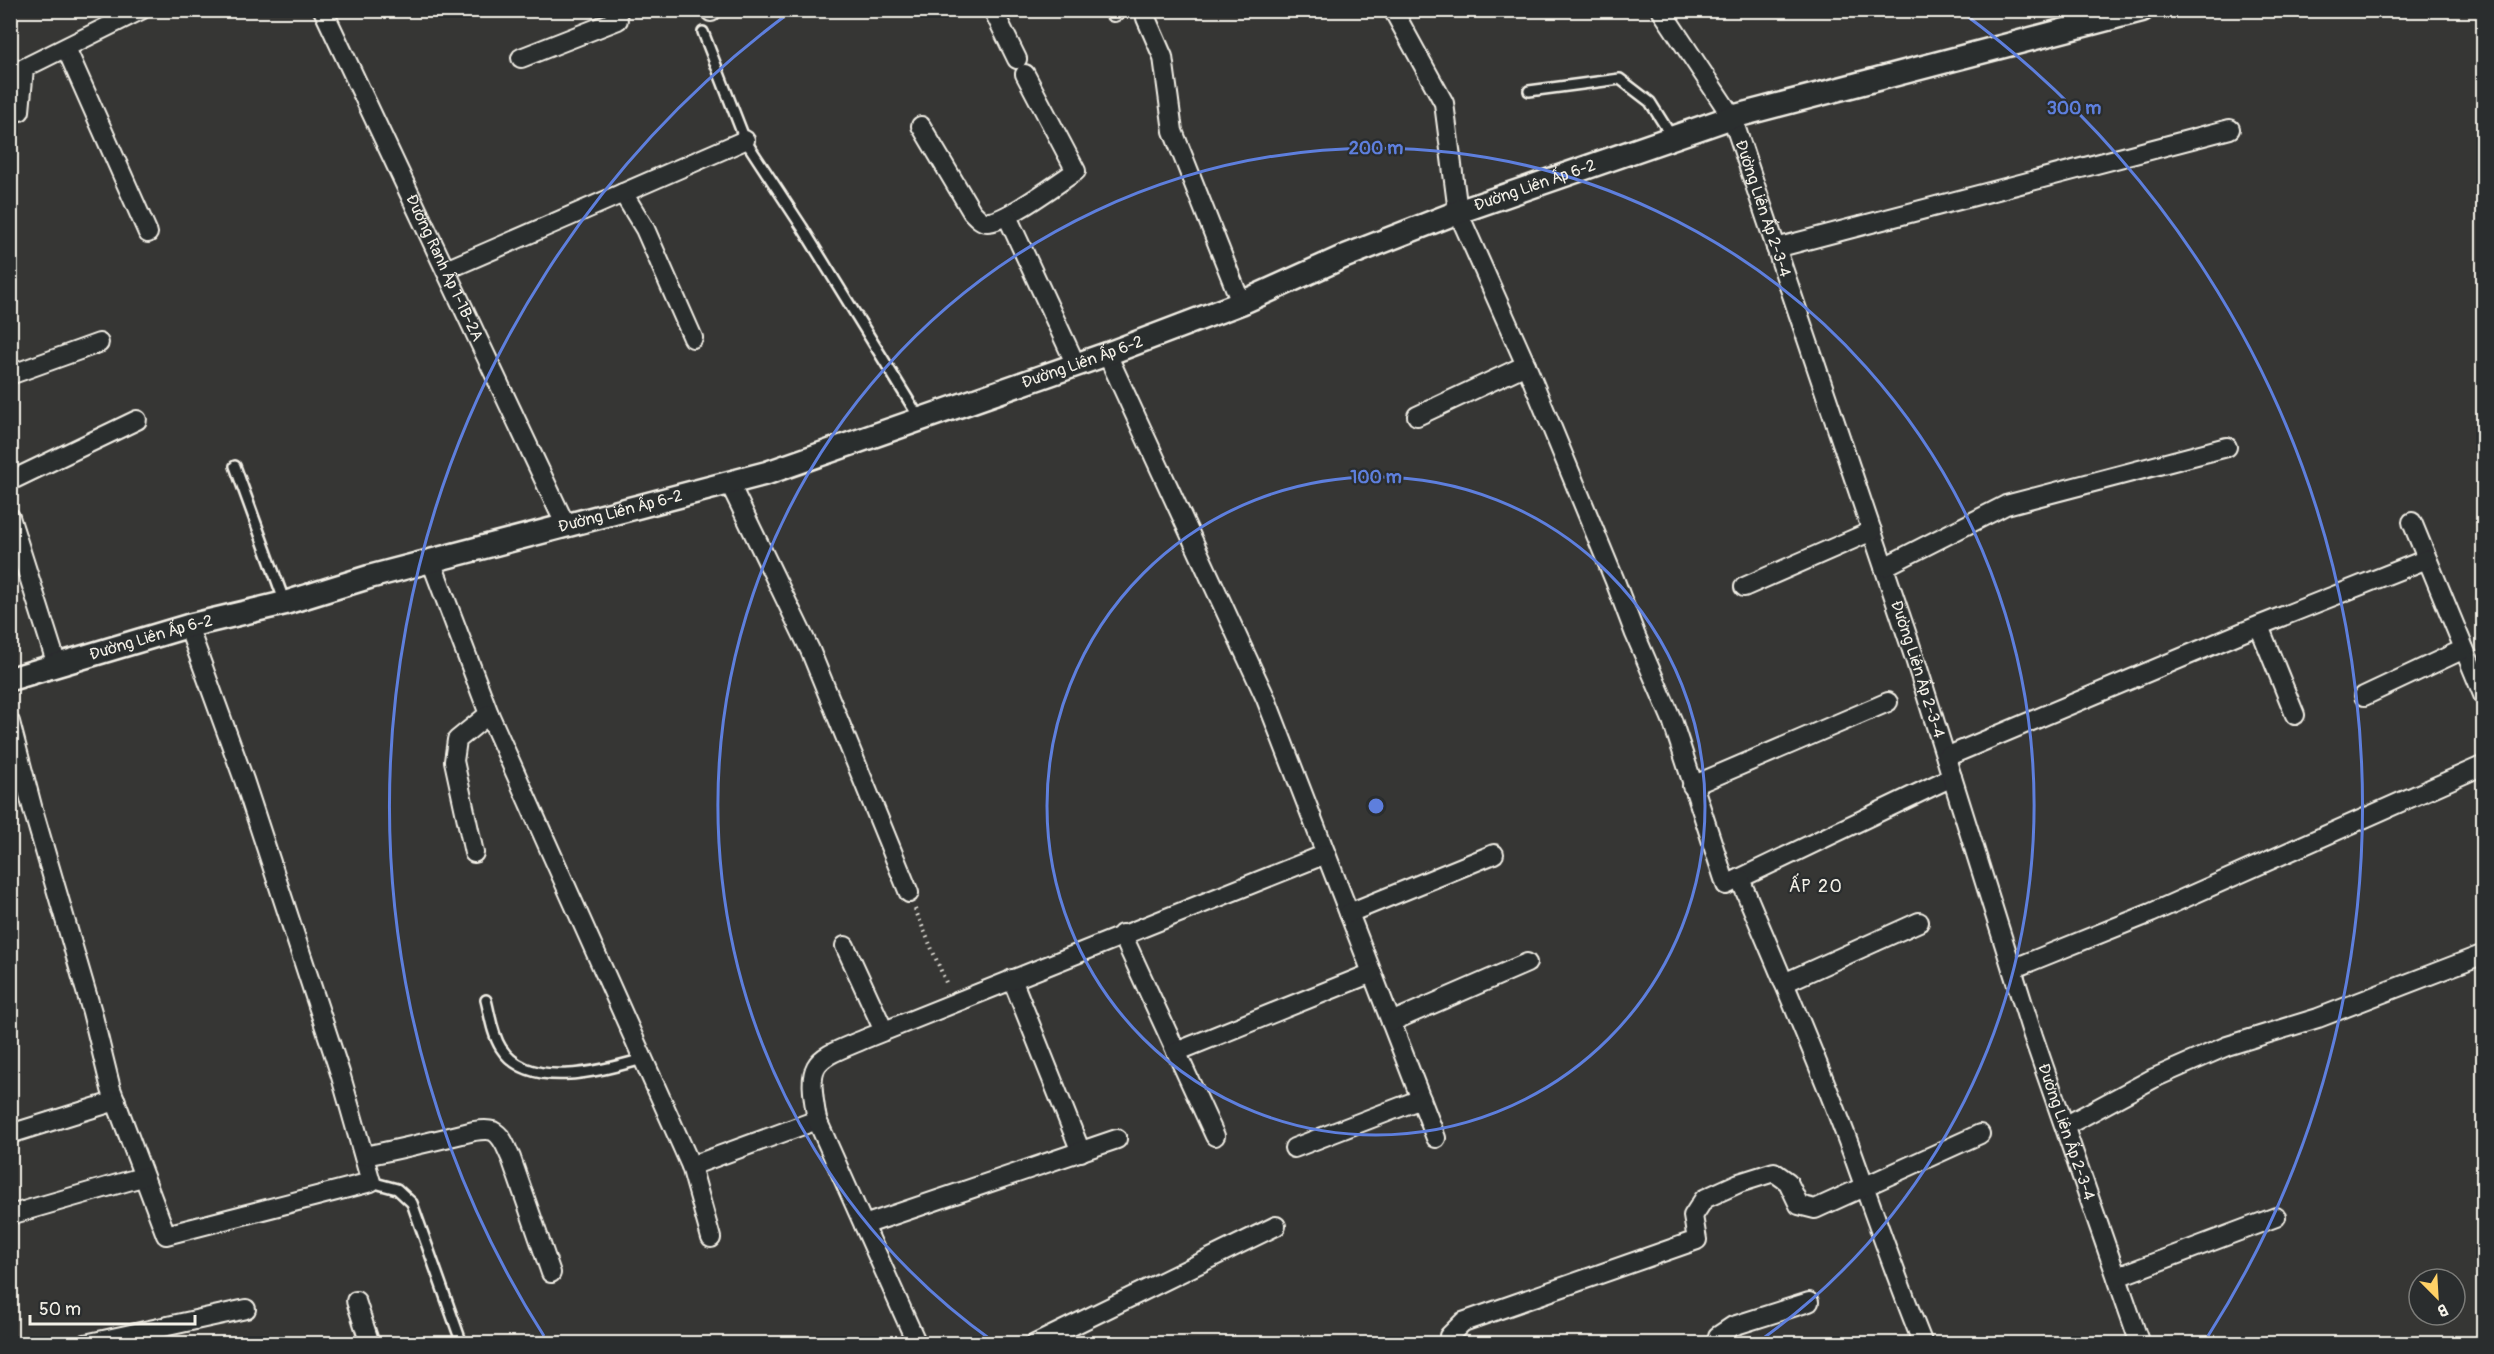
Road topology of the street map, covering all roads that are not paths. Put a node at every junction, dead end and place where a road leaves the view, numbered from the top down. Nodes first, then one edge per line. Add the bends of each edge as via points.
1 (141, 10) edge
2 (323, 10) edge
3 (614, 10) edge
4 (993, 10) edge
5 (1393, 10) edge
6 (1661, 10) edge
7 (2142, 10) edge
8 (2117, 14) edge
9 (1146, 18) dead end
10 (704, 32) dead end
11 (66, 48) junction
12 (521, 58) dead end
13 (1529, 91) dead end
14 (20, 111) dead end
15 (1732, 117) junction
16 (921, 126) dead end
17 (2230, 129) dead end
18 (1673, 139) junction
19 (746, 140) junction
20 (623, 193) junction
21 (1458, 212) junction
22 (1006, 216) junction
23 (148, 233) dead end
24 (1776, 248) junction
25 (446, 270) junction
26 (1241, 303) junction
27 (693, 338) dead end
28 (99, 343) dead end
29 (1107, 354) junction
30 (1076, 365) junction
31 (1526, 365) junction
32 (10, 375) edge
33 (1417, 416) dead end
34 (920, 419) junction
35 (137, 420) dead end
36 (2227, 447) dead end
37 (235, 466) dead end
38 (10, 481) edge
39 (729, 482) junction
40 (10, 517) edge
41 (2412, 522) dead end
42 (565, 524) junction
43 (1872, 531) junction
44 (2427, 559) junction
45 (431, 561) junction
46 (1884, 567) junction
47 (1744, 587) dead end
48 (285, 603) junction
49 (188, 626) junction
50 (2259, 626) junction
51 (2464, 650) junction
52 (57, 665) junction
53 (10, 679) edge
54 (2364, 696) dead end
55 (2484, 697) edge
56 (1888, 702) dead end
57 (489, 714) junction
58 (2295, 715) dead end
59 (10, 722) edge
60 (1946, 757) junction
61 (2484, 765) edge
62 (1952, 777) junction
63 (1692, 786) junction
64 (474, 853) dead end
65 (1326, 854) junction
66 (1494, 854) dead end
67 (1740, 879) junction
68 (909, 893) road end
69 (1349, 913) junction
70 (1919, 922) dead end
71 (1122, 934) junction
72 (845, 946) dead end
73 (2484, 954) edge
74 (1527, 963) dead end
75 (2012, 969) junction
76 (1372, 973) junction
77 (1011, 979) junction
78 (1784, 982) junction
79 (486, 999) dead end
80 (1391, 1022) junction
81 (884, 1031) junction
82 (1176, 1052) junction
83 (643, 1059) junction
84 (1421, 1099) junction
85 (116, 1101) junction
86 (817, 1120) junction
87 (2065, 1126) junction
88 (10, 1134) edge
89 (1980, 1134) dead end
90 (1215, 1136) dead end
91 (1437, 1138) dead end
92 (1117, 1139) dead end
93 (1294, 1148) dead end
94 (1081, 1152) junction
95 (364, 1156) junction
96 (691, 1167) junction
97 (142, 1177) junction
98 (371, 1182) junction
99 (1863, 1186) junction
100 (10, 1215) edge
101 (2276, 1217) dead end
102 (864, 1225) junction
103 (1276, 1226) dead end
104 (711, 1238) dead end
105 (551, 1273) dead end
106 (2117, 1277) junction
107 (356, 1301) dead end
108 (1809, 1302) dead end
109 (246, 1309) dead end
110 (85, 1344) edge
111 (370, 1344) edge
112 (462, 1344) edge
113 (917, 1344) edge
114 (1035, 1344) edge
115 (1449, 1344) edge
116 (1718, 1344) edge
117 (1923, 1344) edge
118 (2140, 1344) edge

1 - 11 street
2 - 25 street, Đường Ranh Ấp 1-1B-2A
3 - 12 street via 618,21
4 - 22 street via 1076,171
5 - 21 street via 1444,103
6 - 15 street, Đường Liên Ấp 2-3-4
7 - 8 street, Đường Liên Ấp 6-2
8 - 15 street, Đường Liên Ấp 6-2
9 - 26 street via 1163,57 1173,131
10 - 19 lane
11 - 14 street via 24,68
11 - 23 street
13 - 18 lane via 1620,79 1650,102
15 - 18 street, Đường Liên Ấp 6-2
15 - 24 street, Đường Liên Ấp 2-3-4
16 - 22 street via 978,219 988,222
17 - 24 street
18 - 21 street, Đường Liên Ấp 6-2
19 - 20 street
19 - 34 lane
20 - 25 street
20 - 27 street via 645,229
21 - 26 street, Đường Liên Ấp 6-2
21 - 31 street
22 - 30 street
24 - 43 street, Đường Liên Ấp 2-3-4
25 - 42 street, Đường Ranh Ấp 1-1B-2A
26 - 29 street, Đường Liên Ấp 6-2
28 - 32 street
29 - 30 street, Đường Liên Ấp 6-2
29 - 65 street via 1266,699
30 - 34 street, Đường Liên Ấp 6-2
31 - 33 street
31 - 63 street via 1672,720
34 - 39 street, Đường Liên Ấp 6-2 via 767,473
35 - 38 street
36 - 46 street via 2006,505
37 - 48 lane
39 - 42 street, Đường Liên Ấp 6-2
39 - 68 street via 810,650
40 - 52 street
41 - 44 street
42 - 45 street, Đường Liên Ấp 6-2
43 - 46 street, Đường Liên Ấp 2-3-4
43 - 47 street
44 - 50 street
44 - 51 street
45 - 48 street, Đường Liên Ấp 6-2
45 - 57 street
46 - 60 street, Đường Liên Ấp 2-3-4
48 - 49 street, Đường Liên Ấp 6-2
49 - 52 street, Đường Liên Ấp 6-2
49 - 95 street via 244,780
50 - 58 street
50 - 60 street
51 - 54 street
51 - 55 street
52 - 53 street, Đường Liên Ấp 6-2
56 - 63 street
57 - 64 street via 457,740 454,761
57 - 83 street
59 - 85 street
60 - 62 street, Đường Liên Ấp 2-3-4
61 - 75 street via 2151,913
62 - 67 street
62 - 75 street, Đường Liên Ấp 2-3-4
63 - 67 street via 1726,885
65 - 69 street
65 - 71 street
66 - 69 street
67 - 78 street
69 - 76 street
70 - 78 street
71 - 77 street
71 - 82 street
72 - 81 street
73 - 87 street via 2318,1018 2227,1046 2154,1078
74 - 80 street
75 - 87 street, Đường Liên Ấp 2-3-4
76 - 80 street
76 - 82 street
77 - 81 street
77 - 94 street
78 - 99 street
79 - 83 lane via 500,1047 523,1068 573,1075
80 - 84 street
81 - 86 street via 826,1055 812,1070
82 - 90 street
83 - 96 street
84 - 91 street
84 - 93 street
85 - 88 street
85 - 97 street
86 - 96 street
86 - 102 street
87 - 106 street, Đường Liên Ấp 2-3-4
89 - 99 street
92 - 94 street
94 - 102 street
95 - 98 street
95 - 105 street via 475,1131 493,1131 503,1140 511,1158
96 - 104 street
97 - 98 street via 166,1235
97 - 100 street
98 - 112 lane via 397,1189 412,1203
99 - 115 street via 1815,1209 1799,1205 1788,1182 1774,1172 1738,1183 1704,1199 1693,1216 1697,1240 1463,1322 1449,1336
99 - 117 street
101 - 106 street
102 - 113 street
103 - 114 street
106 - 118 street, Đường Liên Ấp 2-3-4
107 - 111 street
108 - 116 street via 1733,1326 1718,1336
109 - 110 street

